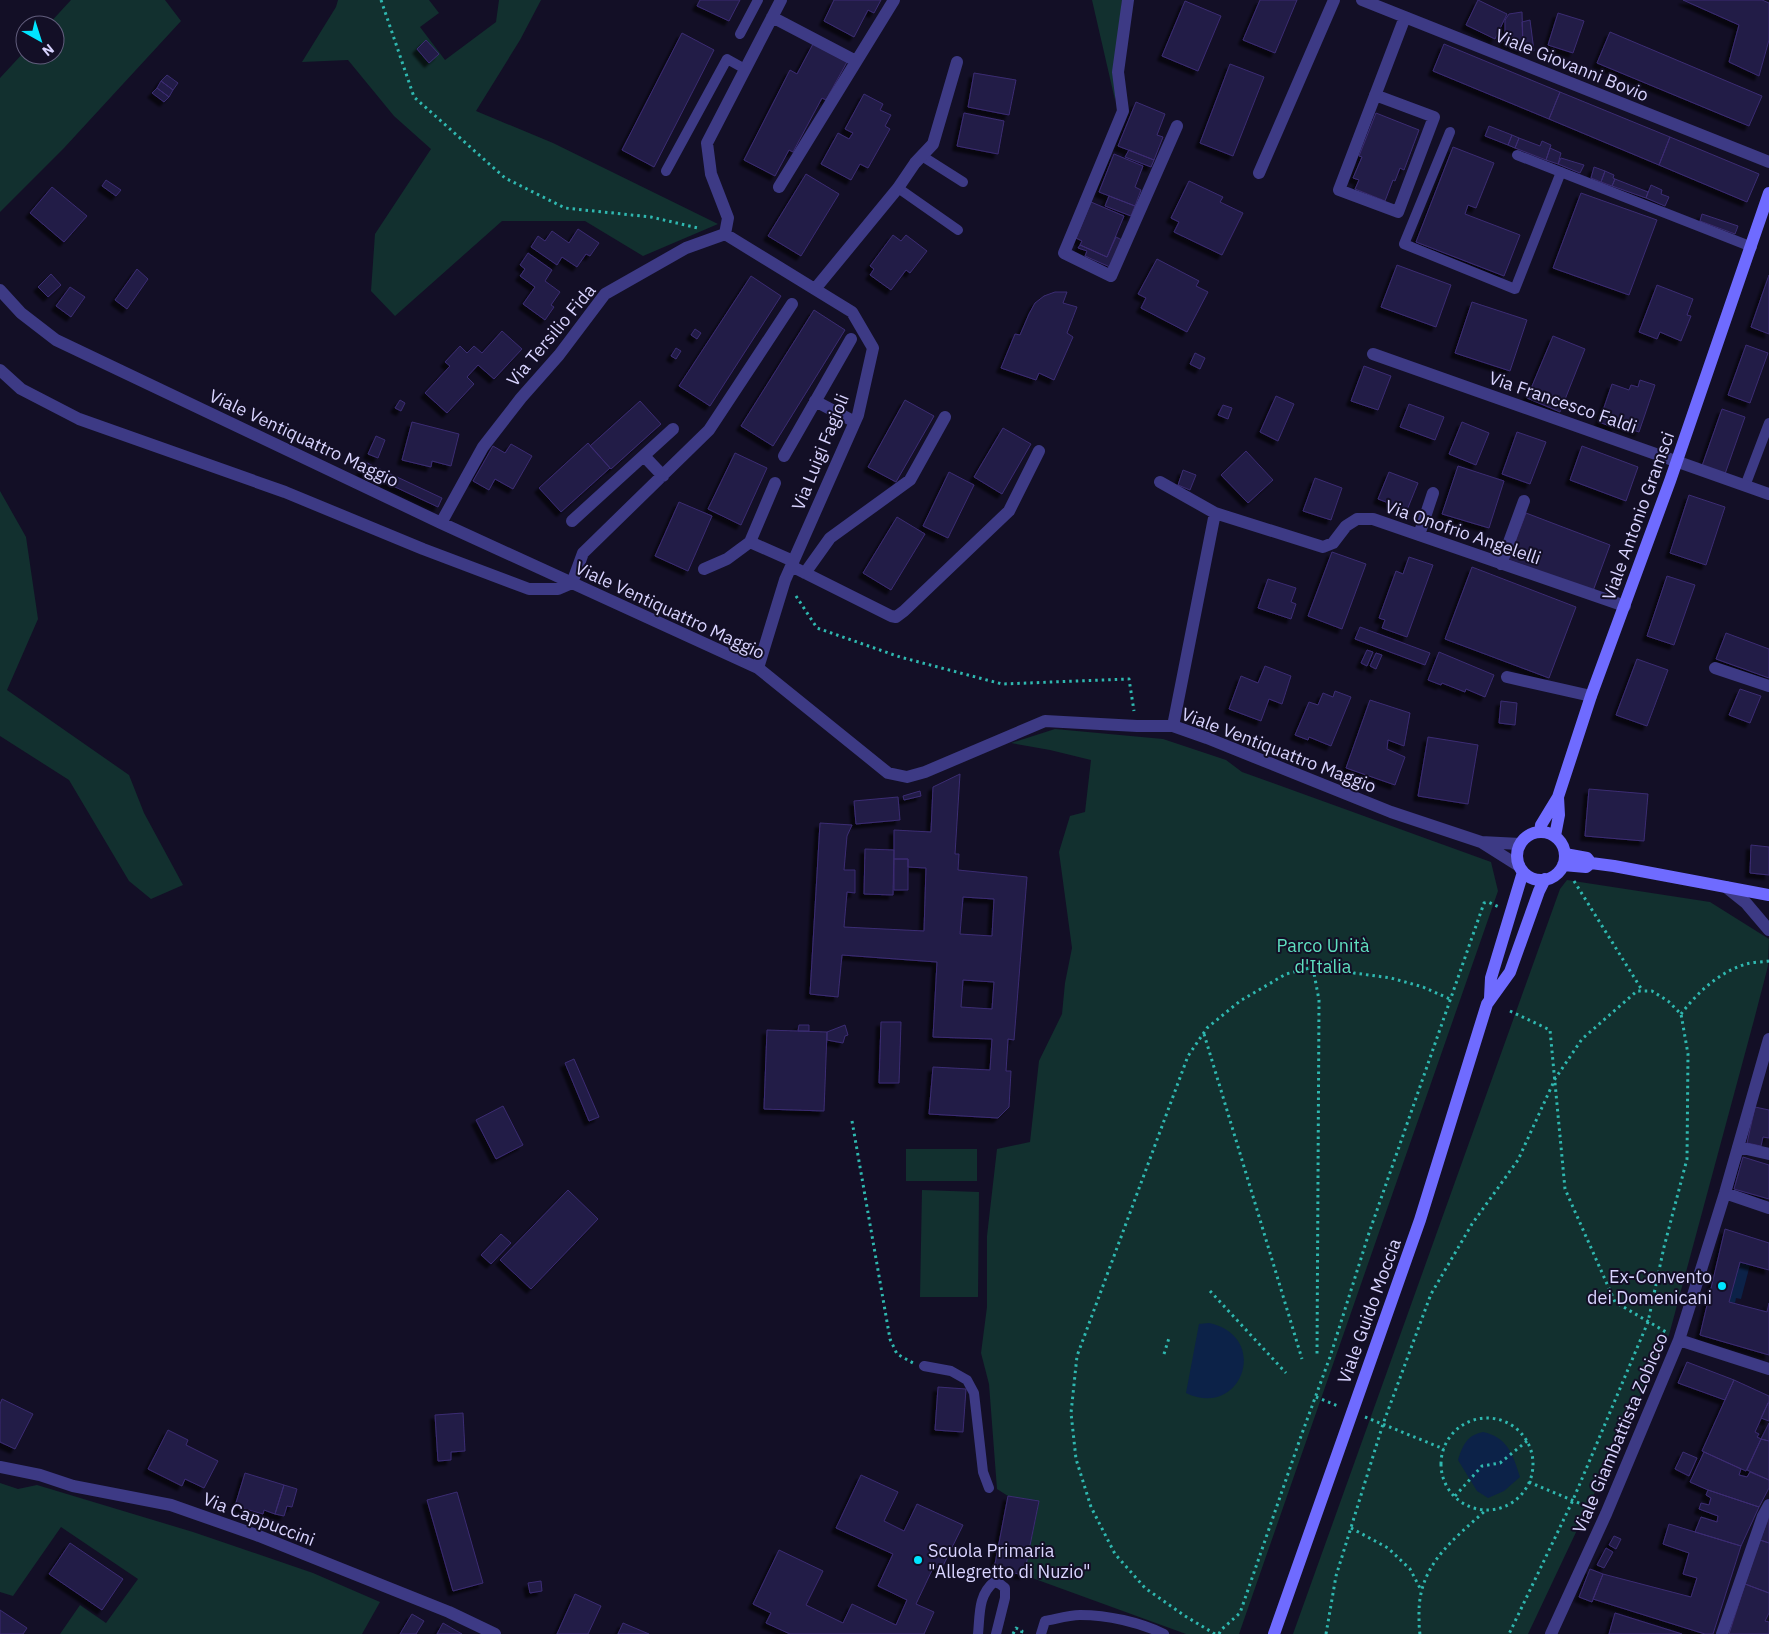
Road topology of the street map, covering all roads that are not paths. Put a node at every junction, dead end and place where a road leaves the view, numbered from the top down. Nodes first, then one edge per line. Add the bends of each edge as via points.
1 (758, 0) edge
2 (781, 0) edge
3 (894, 0) edge
4 (1128, 0) edge
5 (1334, 0) edge
6 (1362, 0) edge
7 (772, 17) junction
8 (1405, 17) junction
9 (740, 34) dead end
10 (856, 61) junction
11 (957, 62) dead end
12 (745, 68) junction
13 (1375, 95) junction
14 (1177, 126) dead end
15 (1450, 132) dead end
16 (1517, 155) dead end
17 (922, 156) junction
18 (1769, 162) edge
19 (666, 171) dead end
20 (1561, 172) junction
21 (1259, 173) dead end
22 (962, 182) dead end
23 (779, 187) dead end
24 (898, 188) junction
25 (1769, 193) edge
26 (958, 230) dead end
27 (725, 234) junction
28 (1752, 246) junction
29 (815, 289) junction
30 (0, 290) edge
31 (792, 304) dead end
32 (851, 339) dead end
33 (1373, 354) dead end
34 (0, 370) edge
35 (815, 401) junction
36 (945, 417) dead end
37 (855, 422) junction
38 (1769, 423) edge
39 (673, 429) dead end
40 (1038, 451) dead end
41 (644, 456) junction
42 (784, 456) dead end
43 (1677, 461) junction
44 (663, 476) junction
45 (1160, 482) dead end
46 (775, 483) dead end
47 (1745, 486) junction
48 (1433, 493) dead end
49 (1769, 494) edge
50 (1524, 501) dead end
51 (1214, 513) junction
52 (572, 521) dead end
53 (442, 523) junction
54 (1419, 535) junction
55 (750, 542) junction
56 (792, 564) junction
57 (1502, 564) junction
58 (704, 569) dead end
59 (805, 573) junction
60 (572, 583) junction
61 (1625, 606) junction
62 (758, 668) junction
63 (1715, 668) dead end
64 (1507, 678) dead end
65 (1769, 686) edge
66 (1591, 696) junction
67 (1173, 726) junction
68 (1558, 798) junction
69 (1540, 832) junction
70 (1555, 836) junction
71 (1480, 842) junction
72 (1520, 844) junction
73 (1564, 860) junction
74 (1521, 869) junction
75 (1545, 880) junction
76 (1726, 887) junction
77 (1769, 895) edge
78 (1769, 930) edge
79 (1490, 998) junction
80 (1769, 1039) edge
81 (1738, 1146) junction
82 (1769, 1154) edge
83 (1725, 1193) junction
84 (1769, 1208) edge
85 (1679, 1340) junction
86 (924, 1366) road end
87 (1769, 1369) edge
88 (0, 1467) edge
89 (989, 1488) dead end
90 (1769, 1504) edge
91 (495, 1634) edge
92 (978, 1634) edge
93 (996, 1634) edge
94 (1041, 1634) edge
95 (1164, 1634) edge
96 (1274, 1634) edge
97 (1551, 1634) edge
98 (1722, 1634) edge

1 - 9 lane
2 - 7 street
3 - 10 street
4 - 14 street via 1118,72 1123,111 1064,253 1111,276
5 - 21 street
6 - 8 street, Viale Giovanni Bovio
7 - 10 street
7 - 12 street
8 - 13 street
8 - 18 street, Viale Giovanni Bovio
10 - 23 street
11 - 17 street via 933,144
12 - 19 lane via 727,59
12 - 27 street via 707,143 711,174 728,218
13 - 13 street via 1339,190 1398,212 1434,117
15 - 20 lane via 1404,244 1515,289
16 - 20 lane
17 - 22 lane
17 - 24 street
20 - 28 lane
24 - 26 lane
24 - 29 street
25 - 28 main road, Viale Antonio Gramsci
27 - 29 street, Via Luigi Fagioli
27 - 53 street, Via Tersilio Fida via 686,248 605,294 483,446
28 - 43 main road, Viale Antonio Gramsci
29 - 37 street, Via Luigi Fagioli via 852,312 873,348
30 - 53 street, Viale Ventiquattro Maggio via 21,313 56,340
31 - 44 street via 709,430
32 - 35 street
33 - 43 street, Via Francesco Faldi
34 - 60 street via 21,389 79,419 285,492 529,589 558,589
35 - 37 street
35 - 42 street
36 - 59 street via 910,480 830,538
37 - 56 street, Via Luigi Fagioli
38 - 47 lane
39 - 41 street
40 - 59 street via 1009,510 896,617
41 - 44 street
41 - 52 street
43 - 47 street, Via Francesco Faldi
43 - 61 main road, Viale Antonio Gramsci
44 - 60 street via 583,554
45 - 51 street, Via Onofrio Angelelli
46 - 55 street, Via Luigi Fagioli
47 - 49 street, Via Francesco Faldi
48 - 54 street
50 - 57 street
51 - 54 street, Via Onofrio Angelelli via 1323,547 1333,543 1346,526 1357,520 1373,519
51 - 67 street
53 - 60 street, Viale Ventiquattro Maggio
54 - 57 street, Via Onofrio Angelelli
55 - 56 street
55 - 58 street via 727,559
56 - 59 street
56 - 62 street, Via Luigi Fagioli
57 - 61 street, Via Onofrio Angelelli
60 - 62 street, Viale Ventiquattro Maggio
61 - 66 main road, Viale Antonio Gramsci
62 - 67 street, Viale Ventiquattro Maggio via 888,773 907,777 1045,721
63 - 65 street
64 - 66 street
66 - 68 main road, Viale Antonio Gramsci
67 - 71 street, Viale Ventiquattro Maggio via 1391,812
68 - 69 main road, Viale Antonio Gramsci
68 - 70 main road, Viale Antonio Gramsci
69 - 70 main road
69 - 72 main road via 1532,833
70 - 73 main road via 1560,842
71 - 72 street, Viale Ventiquattro Maggio
71 - 74 street, Viale Ventiquattro Maggio
72 - 74 main road, Viale Guido Moccia via 1517,858
73 - 75 main road, Viale Guido Moccia via 1558,872
73 - 76 main road via 1587,858 1591,863
74 - 75 main road via 1537,880
74 - 79 main road, Viale Guido Moccia via 1491,978
75 - 79 main road, Viale Guido Moccia via 1510,972
76 - 77 main road
76 - 78 street via 1746,903
79 - 96 main road, Viale Guido Moccia via 1420,1220
80 - 81 street, Viale Giambattista Zobicco
81 - 82 street
81 - 83 street, Viale Giambattista Zobicco
83 - 84 street
83 - 85 street, Viale Giambattista Zobicco
85 - 87 street
85 - 97 street, Viale Giambattista Zobicco via 1606,1514
86 - 89 lane via 951,1371 967,1380 974,1393 983,1472
88 - 91 street, Via Cappuccini via 171,1505 259,1536 449,1612
90 - 98 street
92 - 93 lane via 982,1595 994,1582 1005,1588
94 - 95 lane via 1045,1622 1079,1615 1115,1618 1148,1626

